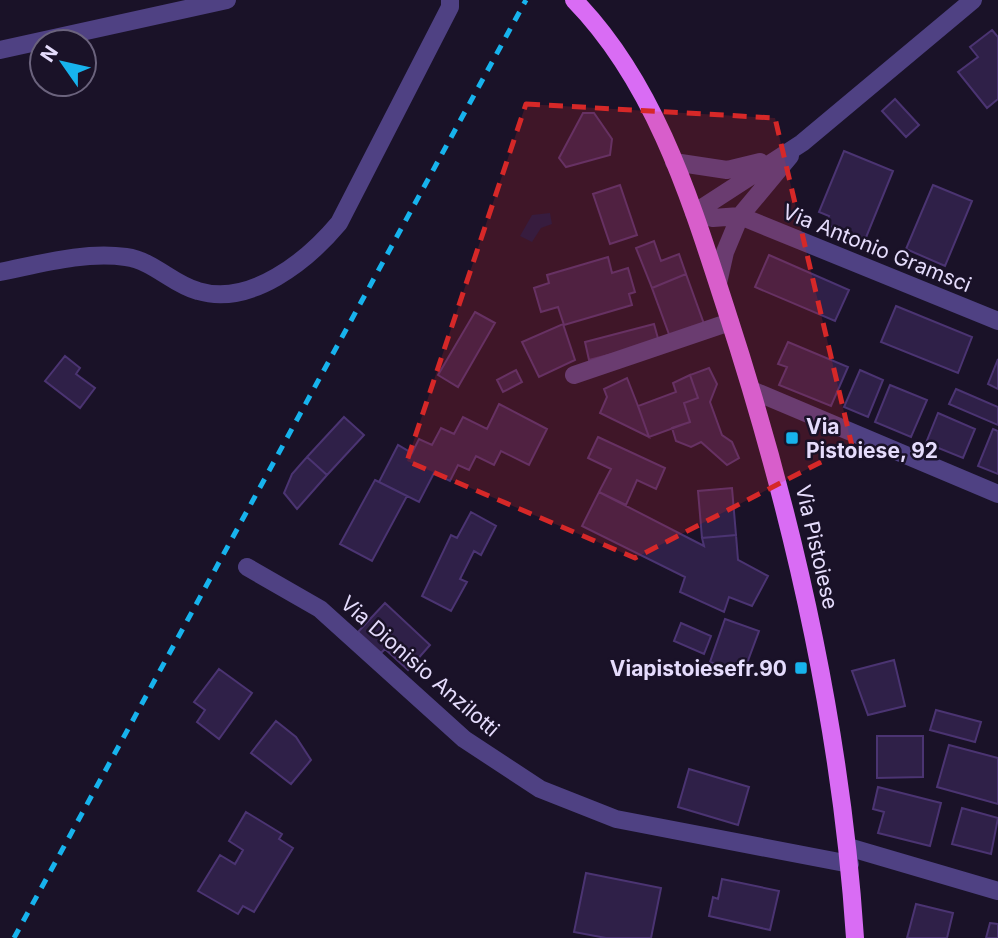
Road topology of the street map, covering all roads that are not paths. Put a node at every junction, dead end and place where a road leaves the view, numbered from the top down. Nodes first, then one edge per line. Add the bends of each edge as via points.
1 (227, 0) edge
2 (450, 0) edge
3 (574, 0) edge
4 (973, 0) edge
5 (0, 50) edge
6 (802, 143) junction
7 (674, 162) junction
8 (694, 213) junction
9 (740, 216) junction
10 (0, 272) edge
11 (718, 283) junction
12 (730, 321) junction
13 (998, 321) edge
14 (573, 375) dead end
15 (754, 391) junction
16 (998, 494) edge
17 (247, 567) dead end
18 (849, 856) junction
19 (998, 891) edge
20 (855, 938) edge

1 - 5 street
2 - 10 street via 339,223 289,272 224,295 198,292 128,257 73,259
3 - 7 main road, Via Pistoiese via 598,25 656,118
4 - 6 street
6 - 7 street via 760,163 727,170
6 - 8 street
6 - 9 street
7 - 8 main road, Via Pistoiese
8 - 9 street via 713,218
8 - 11 main road, Via Pistoiese
9 - 11 street
9 - 13 street, Via Antonio Gramsci
11 - 12 main road, Via Pistoiese
12 - 14 street
12 - 15 main road, Via Pistoiese
15 - 16 street
15 - 18 main road, Via Pistoiese via 808,605
17 - 18 street, Via Dionisio Anzilotti via 320,609 464,739 540,789 616,818
18 - 19 street, Via Dionisio Anzilotti
18 - 20 main road, Via Pistoiese

